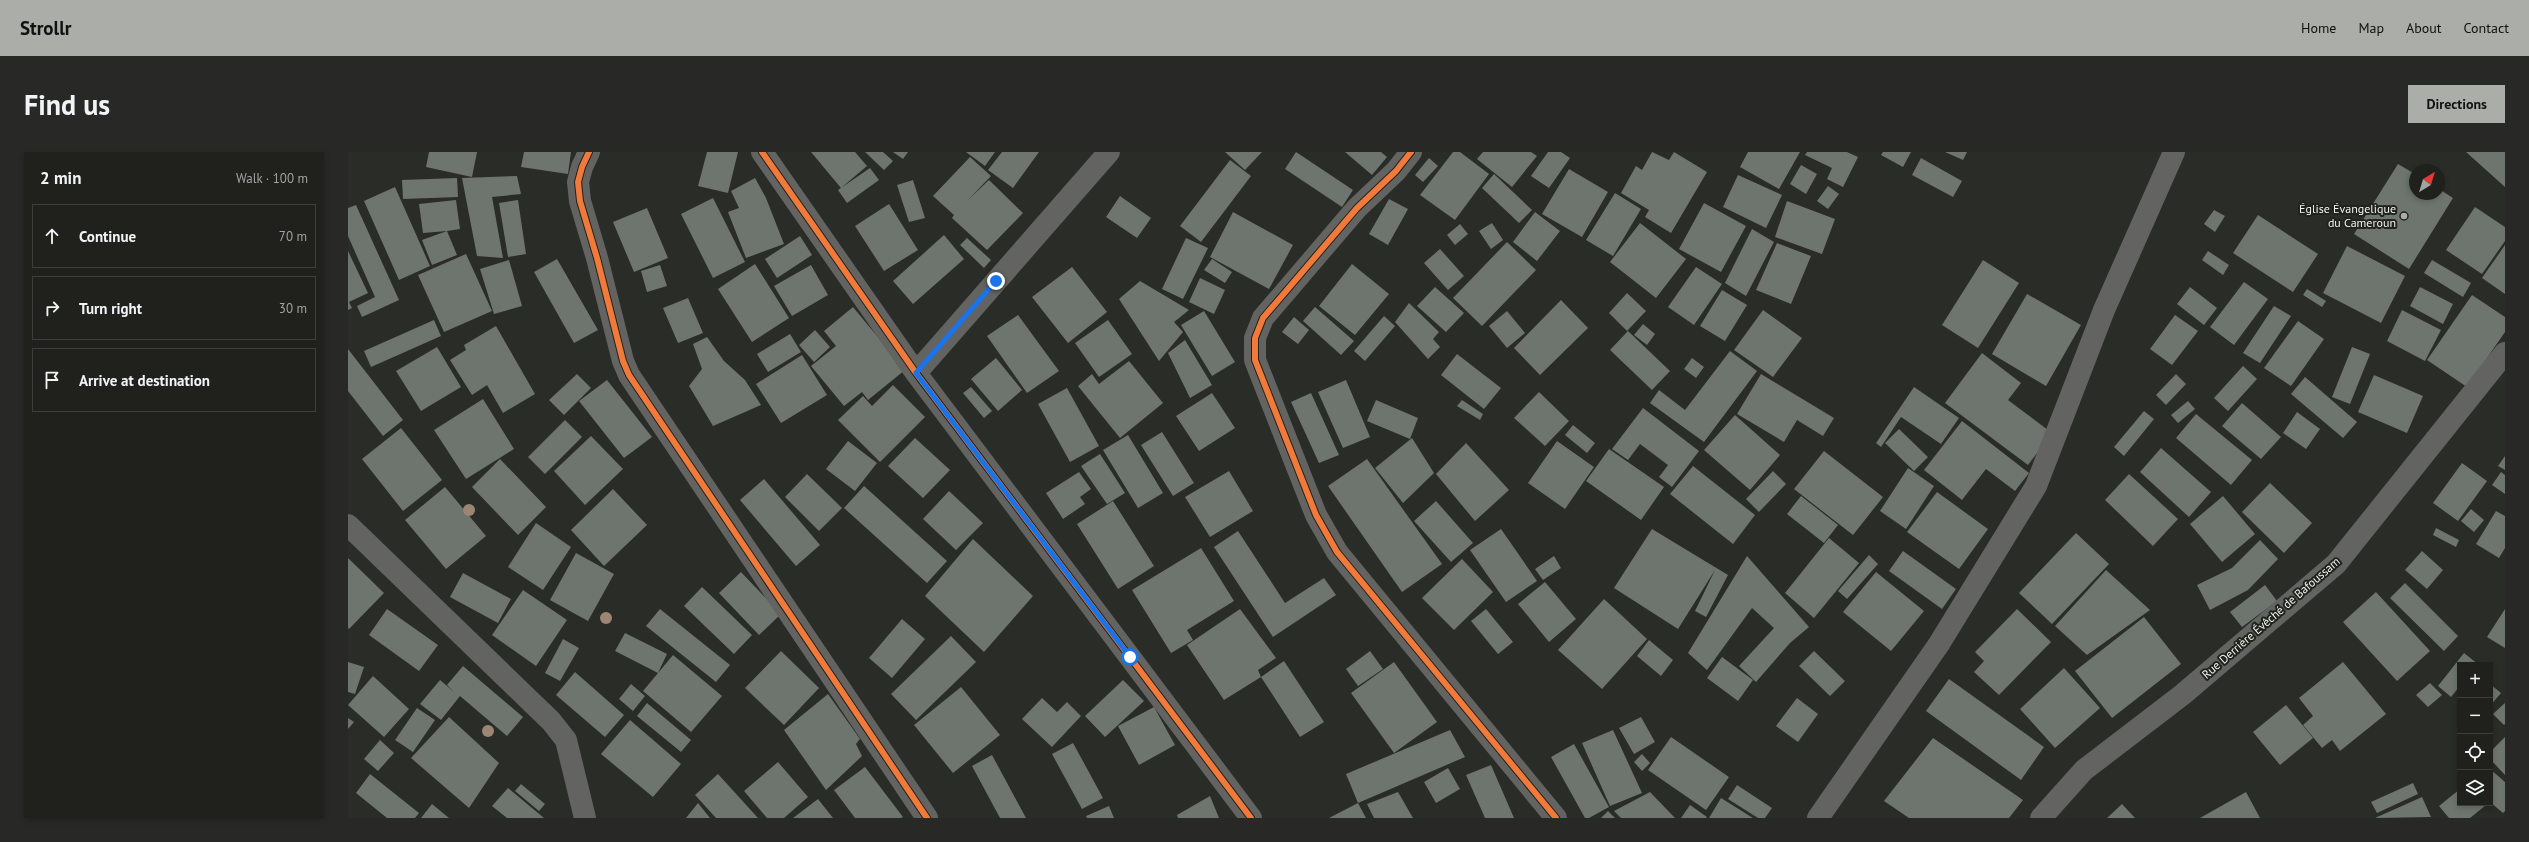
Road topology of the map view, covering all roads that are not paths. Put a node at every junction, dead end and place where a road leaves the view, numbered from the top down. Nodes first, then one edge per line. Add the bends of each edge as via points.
1 (589, 152) edge
2 (762, 152) edge
3 (1109, 152) edge
4 (1411, 152) edge
5 (2174, 152) edge
6 (2505, 354) edge
7 (916, 373) junction
8 (348, 525) edge
9 (585, 818) edge
10 (927, 818) edge
11 (1251, 818) edge
12 (1556, 818) edge
13 (1818, 818) edge
14 (2042, 818) edge

1 - 10 street via 578,182 580,201 623,361 629,374
2 - 7 street
3 - 7 street
4 - 12 street via 1396,171 1357,208 1263,318 1255,338 1255,360 1316,515 1336,552
5 - 13 street via 2104,310 2036,486 1939,644
6 - 14 street, Rue Derrière Évêché de Bafoussam via 2336,564 2182,695 2084,770
7 - 11 street
8 - 9 street via 551,721 566,740

